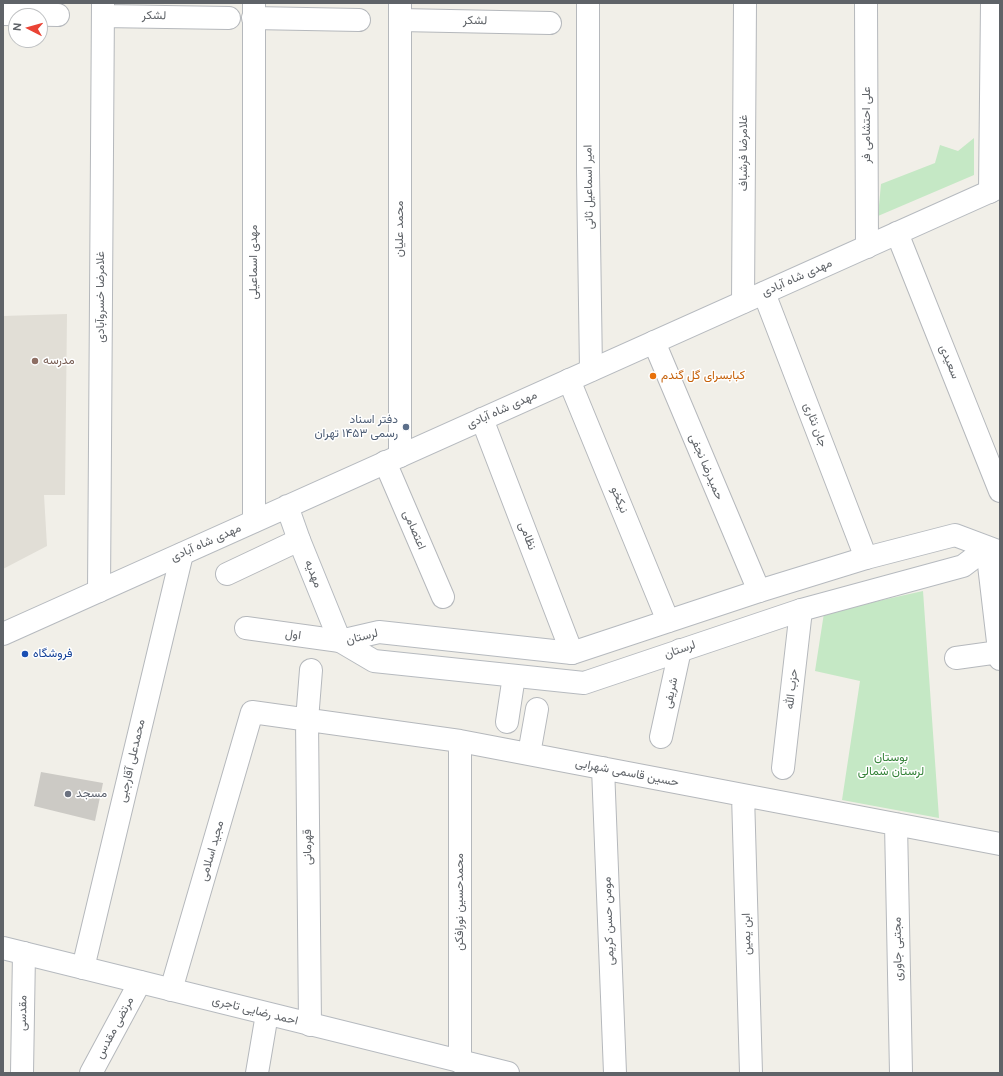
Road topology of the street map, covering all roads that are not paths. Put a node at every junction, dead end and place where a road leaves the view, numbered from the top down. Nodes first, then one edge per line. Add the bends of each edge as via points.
1 (588, 3) edge
2 (745, 3) edge
3 (866, 3) edge
4 (992, 3) edge
5 (103, 9) edge
6 (253, 10) edge
7 (400, 12) edge
8 (3, 14) edge
9 (58, 15) dead end
10 (229, 18) dead end
11 (359, 20) dead end
12 (550, 23) dead end
13 (995, 189) edge
14 (897, 233) junction
15 (867, 247) junction
16 (764, 293) junction
17 (743, 302) junction
18 (654, 342) junction
19 (591, 370) junction
20 (569, 380) junction
21 (482, 419) junction
22 (393, 459) junction
23 (1000, 491) edge
24 (287, 506) junction
25 (254, 521) junction
26 (299, 540) junction
27 (994, 550) edge
28 (182, 554) junction
29 (866, 558) junction
30 (227, 574) dead end
31 (792, 581) junction
32 (99, 591) junction
33 (758, 591) junction
34 (443, 597) dead end
35 (801, 610) junction
36 (668, 620) junction
37 (770, 620) junction
38 (246, 628) dead end
39 (3, 634) edge
40 (340, 641) junction
41 (680, 650) junction
42 (572, 652) junction
43 (1000, 656) edge
44 (956, 658) dead end
45 (311, 670) dead end
46 (514, 676) junction
47 (584, 683) junction
48 (536, 709) dead end
49 (252, 712) joint
50 (307, 720) junction
51 (507, 722) dead end
52 (661, 736) dead end
53 (460, 741) junction
54 (529, 754) junction
55 (603, 768) junction
56 (783, 768) dead end
57 (744, 795) junction
58 (896, 824) junction
59 (1000, 844) edge
60 (3, 948) edge
61 (24, 953) junction
62 (83, 968) junction
63 (140, 982) junction
64 (171, 990) junction
65 (267, 1014) junction
66 (310, 1025) junction
67 (461, 1067) edge
68 (22, 1073) edge
69 (91, 1073) edge
70 (257, 1073) edge
71 (508, 1073) edge
72 (615, 1073) edge
73 (751, 1073) edge
74 (901, 1073) edge

1 - 19 street, امیر اسماعیل ثانی
2 - 17 street, غلامرضا فرشباف
3 - 15 street, علی احتشامی فر
4 - 13 street
5 - 10 street, لشكر
5 - 32 street, غلامرضا خسروآبادی
6 - 11 street
6 - 25 street, مهدی اسماعیلی
7 - 12 street, لشكر
7 - 22 street, محمد علیان
8 - 9 street
13 - 14 street, مهدی شاه آبادی
14 - 15 street, مهدی شاه آبادی
14 - 23 street, سعیدی
15 - 16 street, مهدی شاه آبادی
16 - 17 street, مهدی شاه آبادی
16 - 29 street, جان نثاری
17 - 18 street, مهدی شاه آبادی
18 - 19 street, مهدی شاه آبادی
18 - 33 street, حمیدرضا نجفی
19 - 20 street, مهدی شاه آبادی
20 - 21 street, مهدی شاه آبادی
20 - 36 street, نیکخو
21 - 22 street, مهدی شاه آبادی
21 - 42 street, نظامی
22 - 24 street, مهدی شاه آبادی
22 - 34 street, اعتصامی
24 - 25 street, مهدی شاه آبادی
24 - 26 street, مهدیه
25 - 28 street, مهدی شاه آبادی
26 - 30 street
26 - 40 street, مهدیه
27 - 29 street, لرستان via 955,535
27 - 35 street, لرستان via 963,566
27 - 43 street
28 - 32 street, مهدی شاه آبادی
28 - 62 street, محمدعلی آقارجبی
29 - 31 street, لرستان
31 - 33 street, لرستان
31 - 35 street
32 - 39 street, مهدی شاه آبادی
33 - 36 street, لرستان
33 - 37 street, حمیدرضا نجفی
35 - 37 street, لرستان
35 - 56 street, حزب الله
36 - 42 street, لرستان
37 - 41 street, لرستان
38 - 40 street, اول
40 - 42 street, لرستان via 379,632
40 - 46 street, لرستان via 374,661
41 - 47 street, لرستان
41 - 52 street, شریفی
42 - 47 street, نظامی
43 - 44 street
45 - 50 street, قهرمانی
46 - 47 street, لرستان
46 - 51 street
48 - 54 street
49 - 50 street, حسین قاسمی شهرابی
49 - 64 street, مجید اسلامی
50 - 53 street, حسین قاسمی شهرابی
50 - 66 street, قهرمانی
53 - 54 street, حسین قاسمی شهرابی
53 - 67 street, محمدحسین نورافکن
54 - 55 street, حسین قاسمی شهرابی
55 - 57 street, حسین قاسمی شهرابی
55 - 72 street, مومن حسن کریمی
57 - 58 street, حسین قاسمی شهرابی
57 - 73 street, ابن یمین
58 - 59 street, حسین قاسمی شهرابی
58 - 74 street, مجتبی جاوری
60 - 61 street, احمد رضایی تاجری
61 - 62 street, احمد رضایی تاجری
61 - 68 street, مقدسی
62 - 63 street, احمد رضایی تاجری
63 - 64 street, احمد رضایی تاجری
63 - 69 street, مرتضی مقدس
64 - 65 street, احمد رضایی تاجری
65 - 66 street, احمد رضایی تاجری
65 - 70 street
66 - 67 street, احمد رضایی تاجری
67 - 71 street, احمد رضایی تاجری

